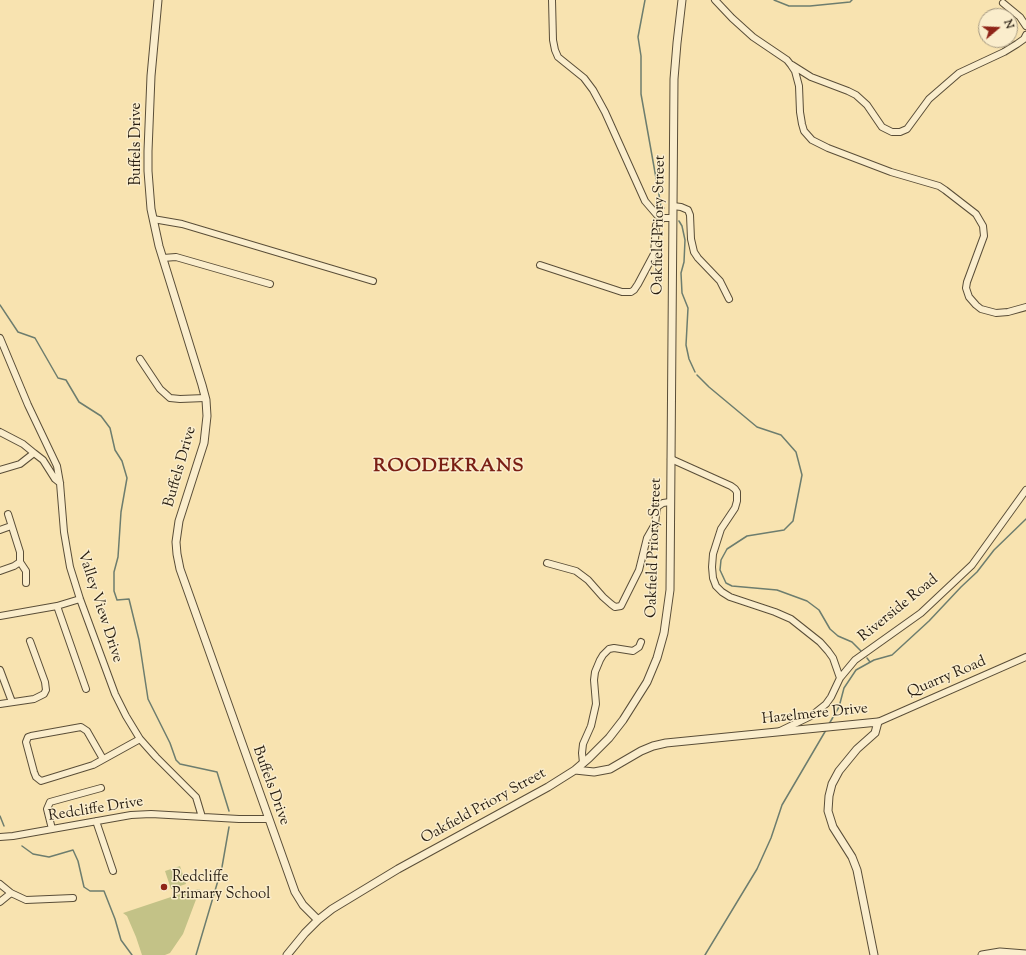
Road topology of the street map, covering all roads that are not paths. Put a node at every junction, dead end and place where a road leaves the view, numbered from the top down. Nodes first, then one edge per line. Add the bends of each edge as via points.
1 (158, 0) edge
2 (552, 0) edge
3 (682, 0) edge
4 (715, 0) edge
5 (1003, 3) dead end
6 (1026, 26) edge
7 (1026, 35) edge
8 (791, 65) junction
9 (673, 206) junction
10 (663, 218) junction
11 (673, 218) junction
12 (153, 219) junction
13 (163, 258) junction
14 (540, 265) dead end
15 (373, 281) dead end
16 (270, 284) dead end
17 (729, 299) dead end
18 (1026, 307) edge
19 (0, 338) edge
20 (140, 359) dead end
21 (205, 398) junction
22 (0, 432) edge
23 (34, 453) junction
24 (671, 459) junction
25 (0, 470) edge
26 (60, 484) junction
27 (1026, 490) edge
28 (670, 502) junction
29 (8, 514) dead end
30 (11, 526) junction
31 (0, 530) edge
32 (20, 562) junction
33 (547, 563) dead end
34 (0, 571) edge
35 (26, 583) dead end
36 (80, 599) junction
37 (57, 606) junction
38 (0, 616) edge
39 (30, 641) dead end
40 (641, 642) dead end
41 (1026, 657) edge
42 (0, 670) edge
43 (840, 678) junction
44 (86, 689) dead end
45 (12, 702) junction
46 (0, 704) edge
47 (878, 722) junction
48 (776, 733) junction
49 (140, 739) junction
50 (103, 759) junction
51 (583, 763) junction
52 (575, 770) junction
53 (101, 788) dead end
54 (202, 817) junction
55 (268, 819) junction
56 (96, 821) junction
57 (52, 829) junction
58 (0, 837) edge
59 (113, 871) dead end
60 (0, 884) edge
61 (11, 893) junction
62 (73, 898) dead end
63 (0, 902) edge
64 (318, 920) junction
65 (1026, 954) edge
66 (287, 955) edge
67 (874, 955) edge
68 (982, 955) edge

1 - 12 street, Buffels Drive via 148,151
2 - 10 street via 553,40 558,57 584,78 593,90 645,201
3 - 9 street, Oakfield Priory Street via 674,79
4 - 8 street via 753,37
5 - 6 street via 1020,17
7 - 8 street via 1018,44 1004,52 959,72 929,99 907,130 900,132 892,132 882,127 867,105 856,95 811,78
8 - 18 street via 798,79 800,118 808,136 818,144 875,166 939,186 976,214 985,231 966,285 969,298 981,309 996,313
9 - 11 street, Oakfield Priory Street
9 - 17 street via 688,210 694,252 720,281
10 - 11 street
10 - 14 street via 656,225 654,254 631,292 622,292
11 - 24 street, Oakfield Priory Street
12 - 13 street, Buffels Drive
12 - 15 street via 182,224
13 - 16 street via 176,257
13 - 21 street, Buffels Drive
19 - 26 street, Valley View Drive via 54,458
20 - 21 street via 160,389 170,398
21 - 55 street, Buffels Drive via 207,416 204,443 179,522 176,554
22 - 23 street
23 - 25 street via 20,464
23 - 26 street via 43,460 54,479
24 - 28 street, Oakfield Priory Street
24 - 43 street via 731,486 737,492 735,508 721,530 713,554 712,578 716,586 730,597 775,612 796,623 828,651
26 - 36 street, Valley View Drive via 67,552
27 - 43 street, Riverside Road via 972,565 921,613 855,660
28 - 33 street via 657,507 655,524 647,538 639,570 621,606 615,607 603,598 588,580 576,571
28 - 51 street, Oakfield Priory Street via 670,590 664,634 657,658 647,682 624,720
29 - 30 street
30 - 31 street
30 - 32 street via 20,552
32 - 34 street
32 - 35 street via 26,571
36 - 37 street
36 - 49 street, Valley View Drive via 115,694
37 - 38 street
37 - 44 street
39 - 45 street via 46,690 39,698
40 - 51 street via 633,651 609,649 600,660 594,680 596,704 582,753
41 - 47 street, Quarry Road
42 - 45 street
43 - 48 street, Riverside Road via 831,697 818,711
45 - 46 street
47 - 48 street, Hazelmere Drive
47 - 67 street, Hazelmere Drive via 875,733 853,753 839,771 832,784 828,811 833,827 857,870
48 - 52 street, Hazelmere Drive via 666,743 641,751 610,769 594,772
49 - 50 street
49 - 54 street, Valley View Drive via 196,797
50 - 50 street via 87,768 41,781 34,772 26,742 31,736 81,727 87,731
51 - 52 street, Oakfield Priory Street
52 - 64 street, Oakfield Priory Street via 352,896
53 - 57 street via 50,802 47,809
54 - 55 street, Redcliffe Drive
54 - 56 street, Redcliffe Drive via 151,814
55 - 64 street, Buffels Drive via 297,896
56 - 57 street, Redcliffe Drive
56 - 59 street
57 - 58 street, Redcliffe Drive
60 - 61 street
61 - 62 street via 26,900
61 - 63 street
64 - 66 street, Oakfield Priory Street
65 - 68 street via 1000,952

